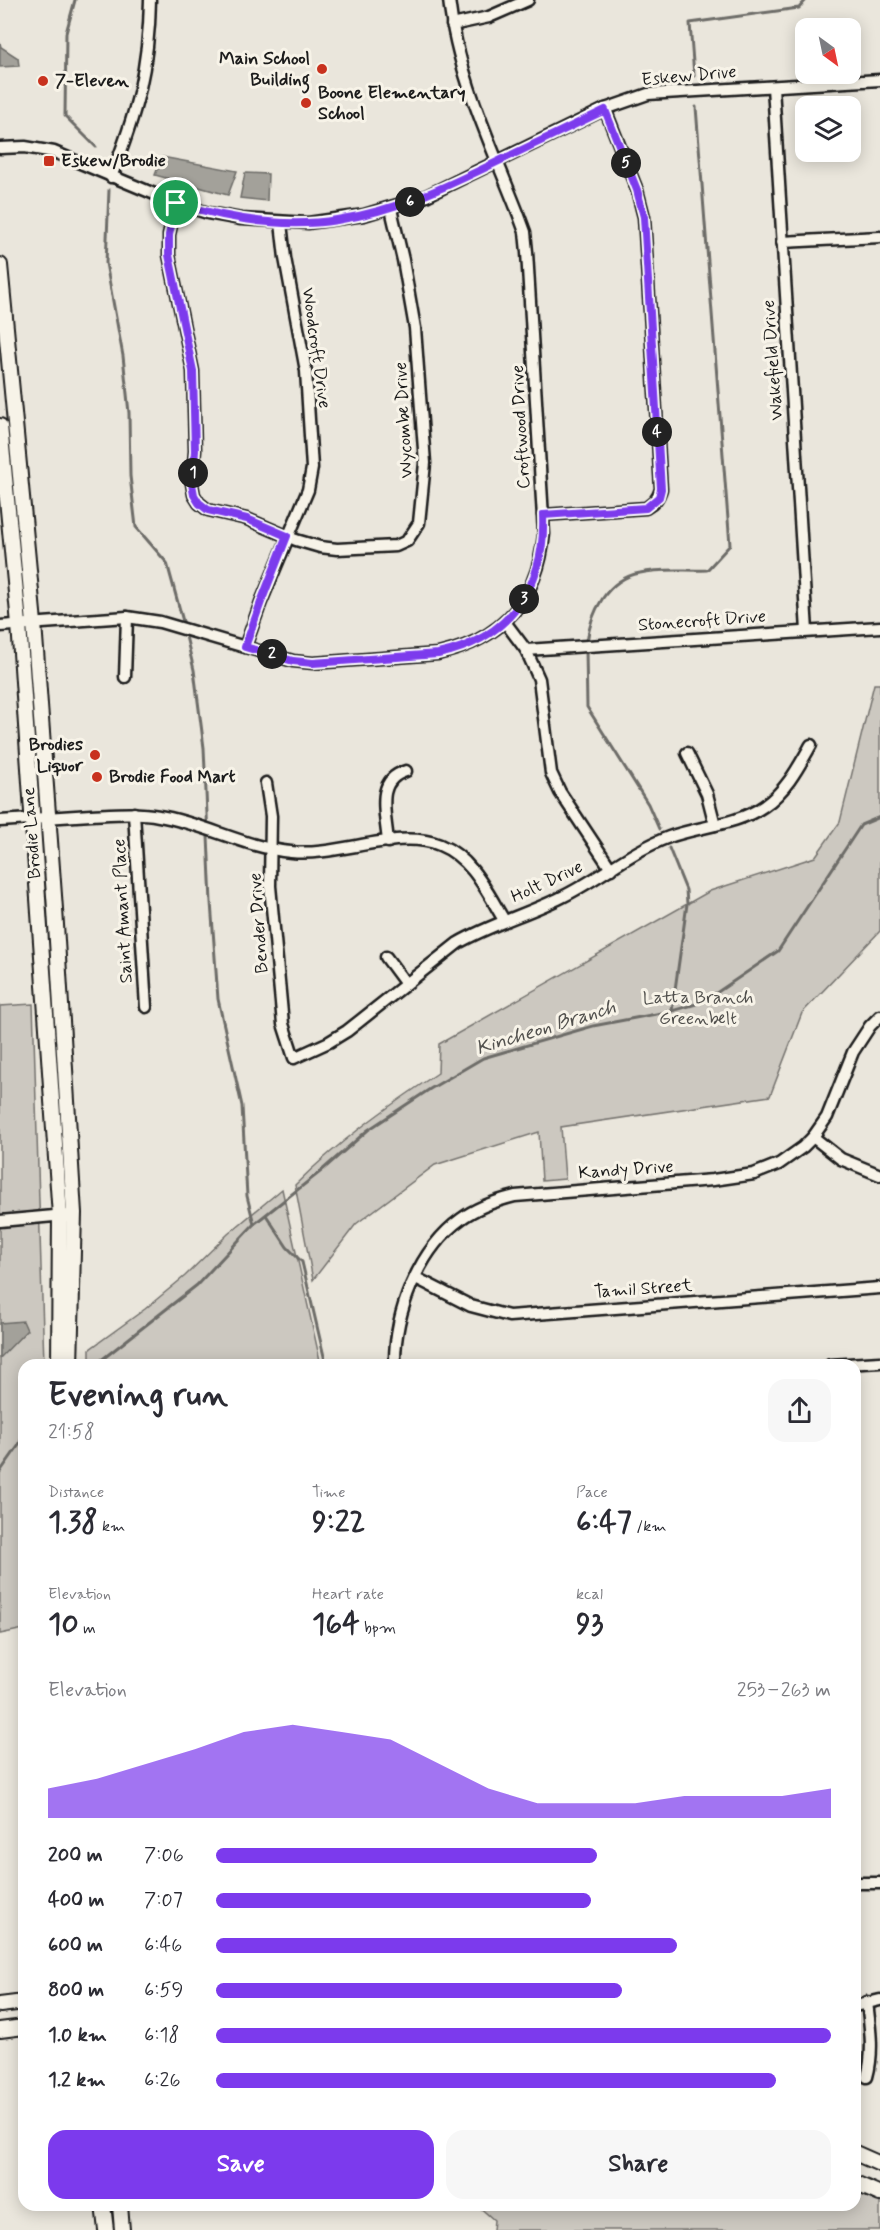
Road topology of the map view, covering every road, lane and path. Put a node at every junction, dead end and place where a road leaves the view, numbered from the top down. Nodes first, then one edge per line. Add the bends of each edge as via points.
1 (150, 0) edge
2 (449, 0) edge
3 (528, 0) edge
4 (452, 25) junction
5 (880, 80) edge
6 (773, 87) junction
7 (605, 110) junction
8 (0, 148) edge
9 (498, 161) junction
10 (111, 177) junction
11 (176, 203) junction
12 (391, 208) junction
13 (281, 223) junction
14 (880, 237) edge
15 (782, 242) junction
16 (0, 265) edge
17 (3, 331) edge
18 (0, 426) edge
19 (20, 476) junction
20 (2, 477) edge
21 (543, 515) junction
22 (287, 536) junction
23 (127, 618) junction
24 (505, 622) junction
25 (34, 623) junction
26 (19, 624) junction
27 (0, 626) edge
28 (880, 627) edge
29 (807, 631) junction
30 (245, 647) junction
31 (526, 650) junction
32 (125, 676) dead end
33 (811, 745) dead end
34 (687, 753) dead end
35 (406, 771) dead end
36 (266, 783) dead end
37 (134, 813) junction
38 (49, 818) junction
39 (33, 819) junction
40 (0, 821) edge
41 (715, 825) junction
42 (388, 842) junction
43 (271, 848) junction
44 (611, 868) junction
45 (504, 920) junction
46 (386, 957) dead end
47 (406, 984) junction
48 (146, 1007) dead end
49 (880, 1016) edge
50 (294, 1058) joint
51 (813, 1137) junction
52 (880, 1175) edge
53 (74, 1213) junction
54 (60, 1216) junction
55 (0, 1221) edge
56 (416, 1278) junction
57 (880, 1288) edge
58 (65, 1359) edge
59 (65, 1359) edge
60 (396, 1359) edge
61 (880, 1362) edge
62 (861, 1363) edge
63 (861, 1883) edge
64 (880, 1883) edge
65 (880, 2000) edge
66 (867, 2002) junction
67 (18, 2003) edge
68 (861, 2004) edge
69 (0, 2005) edge
70 (18, 2028) edge
71 (0, 2030) edge
72 (867, 2077) dead end
73 (861, 2156) edge
74 (880, 2164) edge
75 (861, 2186) edge
76 (880, 2194) edge
77 (104, 2211) edge
78 (120, 2211) edge
79 (106, 2230) edge
80 (122, 2230) edge

1 - 10 street via 142,87
2 - 4 street, Croftwood Drive
3 - 4 street via 489,16
4 - 9 street, Croftwood Drive via 462,65
5 - 6 street, Eskew Drive
6 - 7 street, Eskew Drive via 648,94
6 - 15 street, Wakefield Drive
7 - 9 street, Eskew Drive
7 - 21 street via 644,217 661,489 659,497 646,508
8 - 10 street, Eskew Drive via 54,152
9 - 12 street, Eskew Drive
9 - 21 street, Croftwood Drive via 525,232
10 - 11 street, Eskew Drive
11 - 13 street, Eskew Drive via 241,219
11 - 22 street, Wycombe Drive via 169,255 193,371 194,495 208,510 247,519
12 - 13 street, Eskew Drive via 335,221
12 - 22 street, Wycombe Drive via 417,348 425,463 419,523 407,541 396,546 337,549
13 - 22 street, Woodcroft Drive via 306,371 312,468 308,490
14 - 15 street
15 - 29 street, Wakefield Drive
16 - 17 main road, Brodie Lane
17 - 19 main road, Brodie Lane
18 - 20 main road, Brodie Lane
19 - 20 street
19 - 25 main road, Brodie Lane
20 - 26 main road, Brodie Lane
21 - 24 street, Croftwood Drive via 538,570 520,606
22 - 30 street, Woodcroft Drive
23 - 25 street, Croftwood Drive
23 - 30 street, Croftwood Drive via 160,622
23 - 32 street
24 - 30 street, Croftwood Drive via 471,644 438,654 313,663
24 - 31 street
25 - 26 street, Croftwood Drive
25 - 38 main road, Brodie Lane
26 - 27 street, Croftwood Drive
26 - 39 main road, Brodie Lane
28 - 29 street, Stonecroft Drive
29 - 31 street, Stonecroft Drive
31 - 44 street via 539,679 551,773
33 - 41 street, Holt Drive via 789,782 763,808
34 - 41 street via 707,795
35 - 42 street via 389,780 384,794
36 - 43 street, Bender Drive
37 - 38 street
37 - 43 street via 194,824
37 - 48 street, Saint Amant Place
38 - 39 street
38 - 53 main road, Brodie Lane
39 - 40 street
39 - 54 main road, Brodie Lane
41 - 44 street, Holt Drive via 670,837
42 - 43 street via 310,853
42 - 45 street via 426,841 454,852 475,873
43 - 50 street, Bender Drive via 270,885 284,1024
44 - 45 street, Holt Drive via 560,898
45 - 47 street, Holt Drive via 458,943
46 - 47 street
47 - 50 street, Holt Drive via 347,1031
49 - 51 street, Kandy Drive via 860,1039 826,1117
51 - 52 street via 841,1159
51 - 56 street, Kandy Drive via 779,1164 740,1178 537,1193 497,1200 449,1228
53 - 54 street
53 - 58 main road, Brodie Lane
54 - 55 street
54 - 59 main road, Brodie Lane
56 - 57 street, Tamil Street via 471,1306 509,1316
56 - 60 street, Kandy Drive via 400,1314
61 - 62 street
63 - 64 street
65 - 66 street
66 - 68 street
66 - 72 street via 871,2046
67 - 69 main road
70 - 71 main road
73 - 74 main road
75 - 76 main road
77 - 79 main road
78 - 80 main road

